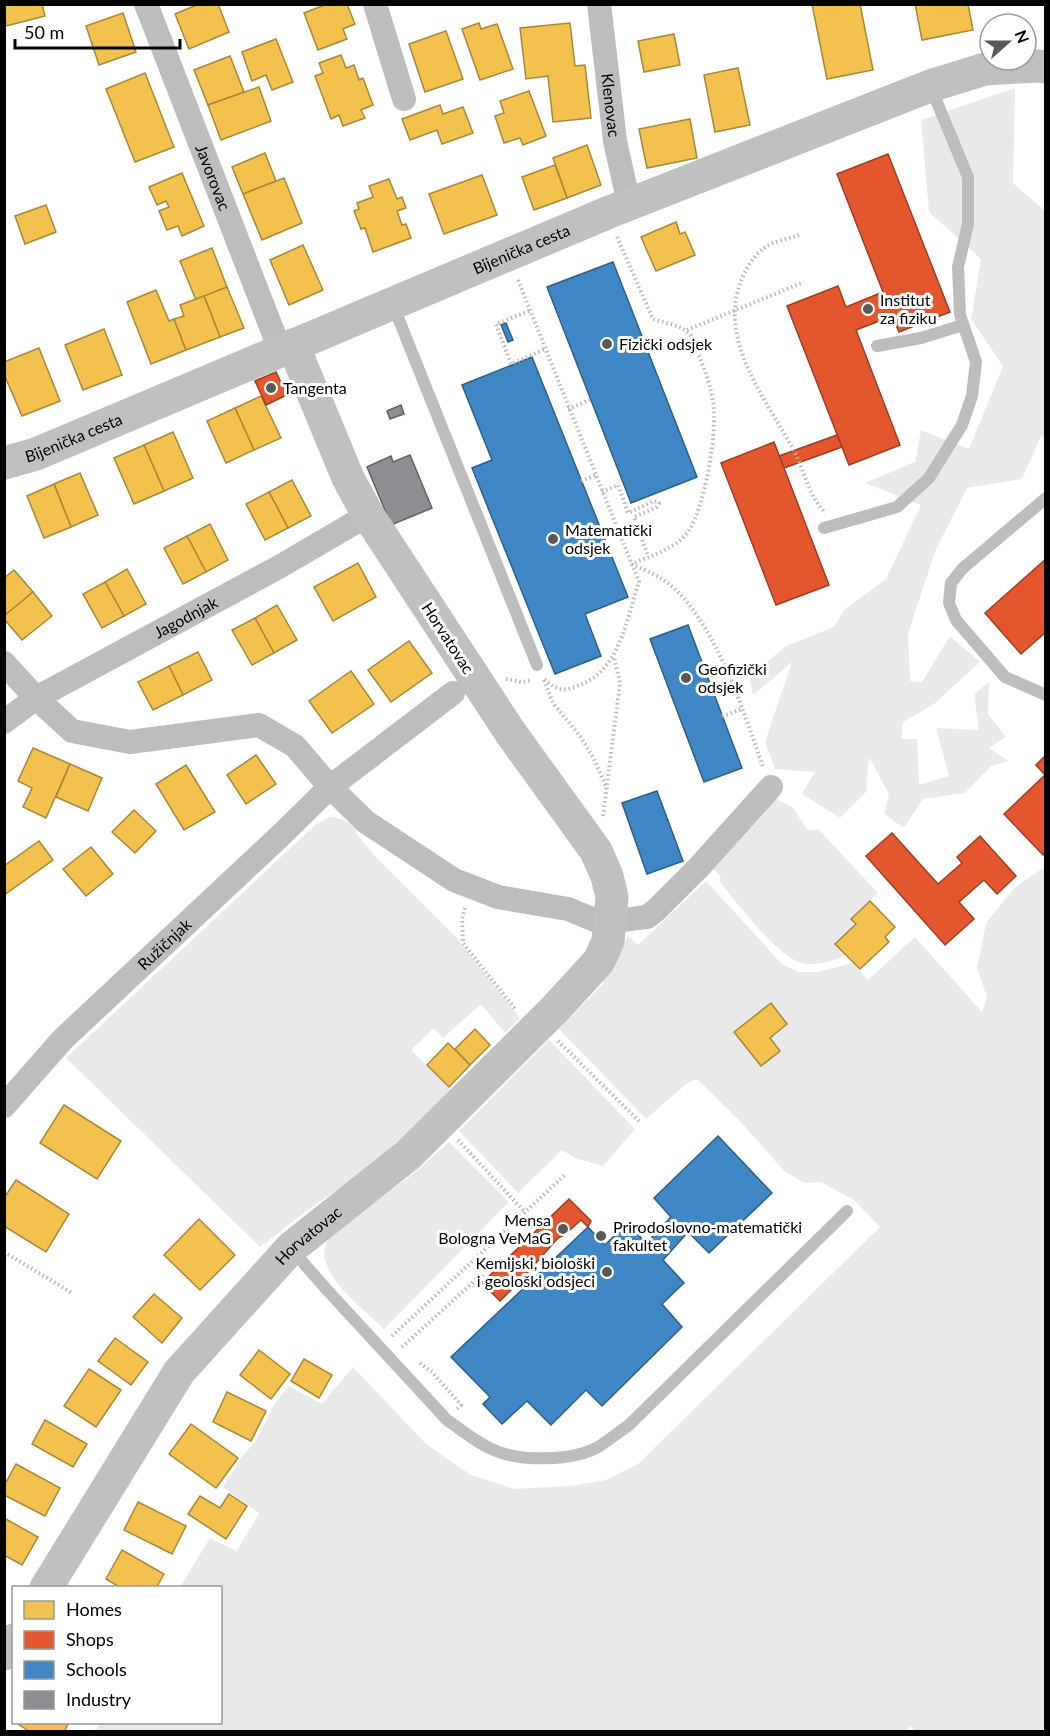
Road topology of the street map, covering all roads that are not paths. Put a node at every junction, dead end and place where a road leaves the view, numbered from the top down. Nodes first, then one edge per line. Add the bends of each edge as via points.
1 (146, 4) edge
2 (375, 4) edge
3 (599, 4) edge
4 (1046, 67) edge
5 (930, 86) junction
6 (404, 99) dead end
7 (618, 209) junction
8 (392, 303) junction
9 (963, 325) junction
10 (877, 346) dead end
11 (286, 348) junction
12 (4, 463) edge
13 (1046, 498) edge
14 (368, 515) junction
15 (824, 528) dead end
16 (4, 663) edge
17 (537, 665) road end
18 (453, 693) dead end
19 (1046, 695) edge
20 (36, 698) junction
21 (4, 722) edge
22 (330, 786) junction
23 (771, 787) road end
24 (611, 922) junction
25 (4, 1106) edge
26 (848, 1211) dead end
27 (291, 1248) junction
28 (47, 1586) edge

1 - 11 street, Javorovac
2 - 6 street
3 - 7 street, Klenovac via 615,141
4 - 5 street, Bijenička cesta via 985,69
5 - 7 street, Bijenička cesta
5 - 9 lane via 968,177 968,224 958,267
7 - 8 street, Bijenička cesta
8 - 11 street, Bijenička cesta
8 - 17 lane
9 - 10 lane
9 - 15 lane via 976,362 972,396 962,425 929,478 897,507
11 - 12 street, Bijenička cesta via 36,454
11 - 14 street, Horvatovac
13 - 19 lane via 963,568 951,583 949,603 956,620 1005,677
14 - 20 street, Jagodnjak
14 - 24 street, Horvatovac via 510,732 596,851 612,897
16 - 20 street
18 - 22 street, Ružičnjak
20 - 21 street, Jagodnjak
20 - 22 street via 72,730 130,742 259,725 296,746
22 - 24 street via 366,822 453,880 498,897 568,909 597,921
22 - 25 street, Ružičnjak via 63,1039
23 - 24 street via 656,910 647,917
24 - 27 street, Horvatovac via 599,961 548,1016 408,1155
26 - 27 lane via 629,1425 597,1447 572,1456 534,1458 495,1451 468,1436 447,1420
27 - 28 street, Horvatovac via 175,1369

